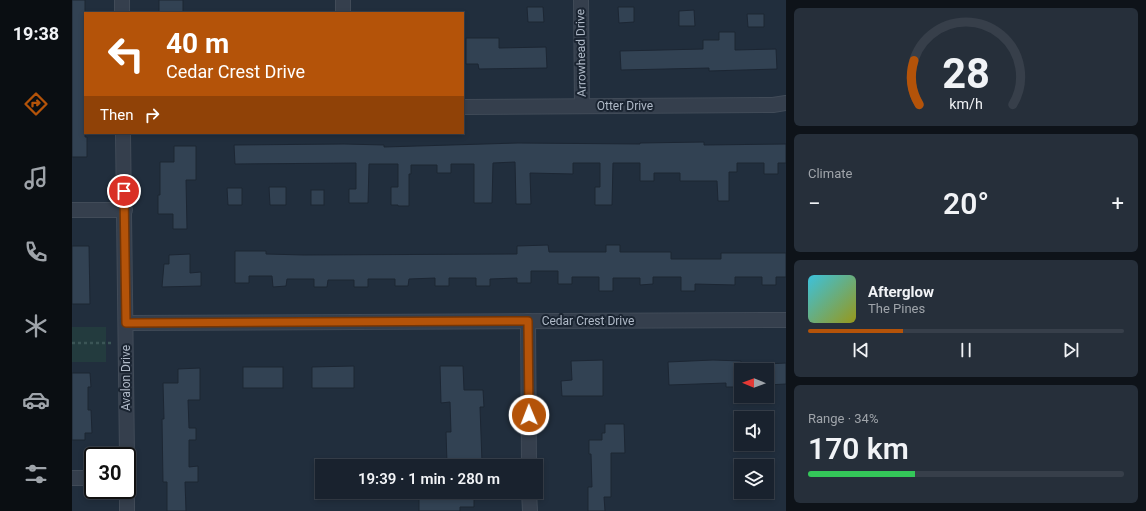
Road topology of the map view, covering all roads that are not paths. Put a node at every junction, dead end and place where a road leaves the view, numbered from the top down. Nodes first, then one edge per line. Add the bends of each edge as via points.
1 (122, 0) edge
2 (343, 0) edge
3 (581, 0) edge
4 (122, 12) edge
5 (343, 12) edge
6 (786, 103) edge
7 (582, 106) junction
8 (464, 107) edge
9 (124, 134) edge
10 (72, 210) edge
11 (125, 210) junction
12 (786, 320) edge
13 (528, 321) junction
14 (126, 323) junction
15 (127, 447) edge
16 (529, 459) edge
17 (72, 478) edge
18 (84, 478) edge
19 (127, 499) edge
20 (529, 499) edge
21 (127, 511) edge
22 (530, 511) edge

1 - 4 street
2 - 5 street
3 - 7 street, Arrowhead Drive
6 - 7 street, Otter Drive
7 - 8 street, Otter Drive
9 - 11 street, Avalon Drive
10 - 11 street
11 - 14 street, Avalon Drive
12 - 13 street, Cedar Crest Drive
13 - 14 street, Cedar Crest Drive
13 - 16 street
14 - 15 street, Avalon Drive
17 - 18 street
19 - 21 street
20 - 22 street

